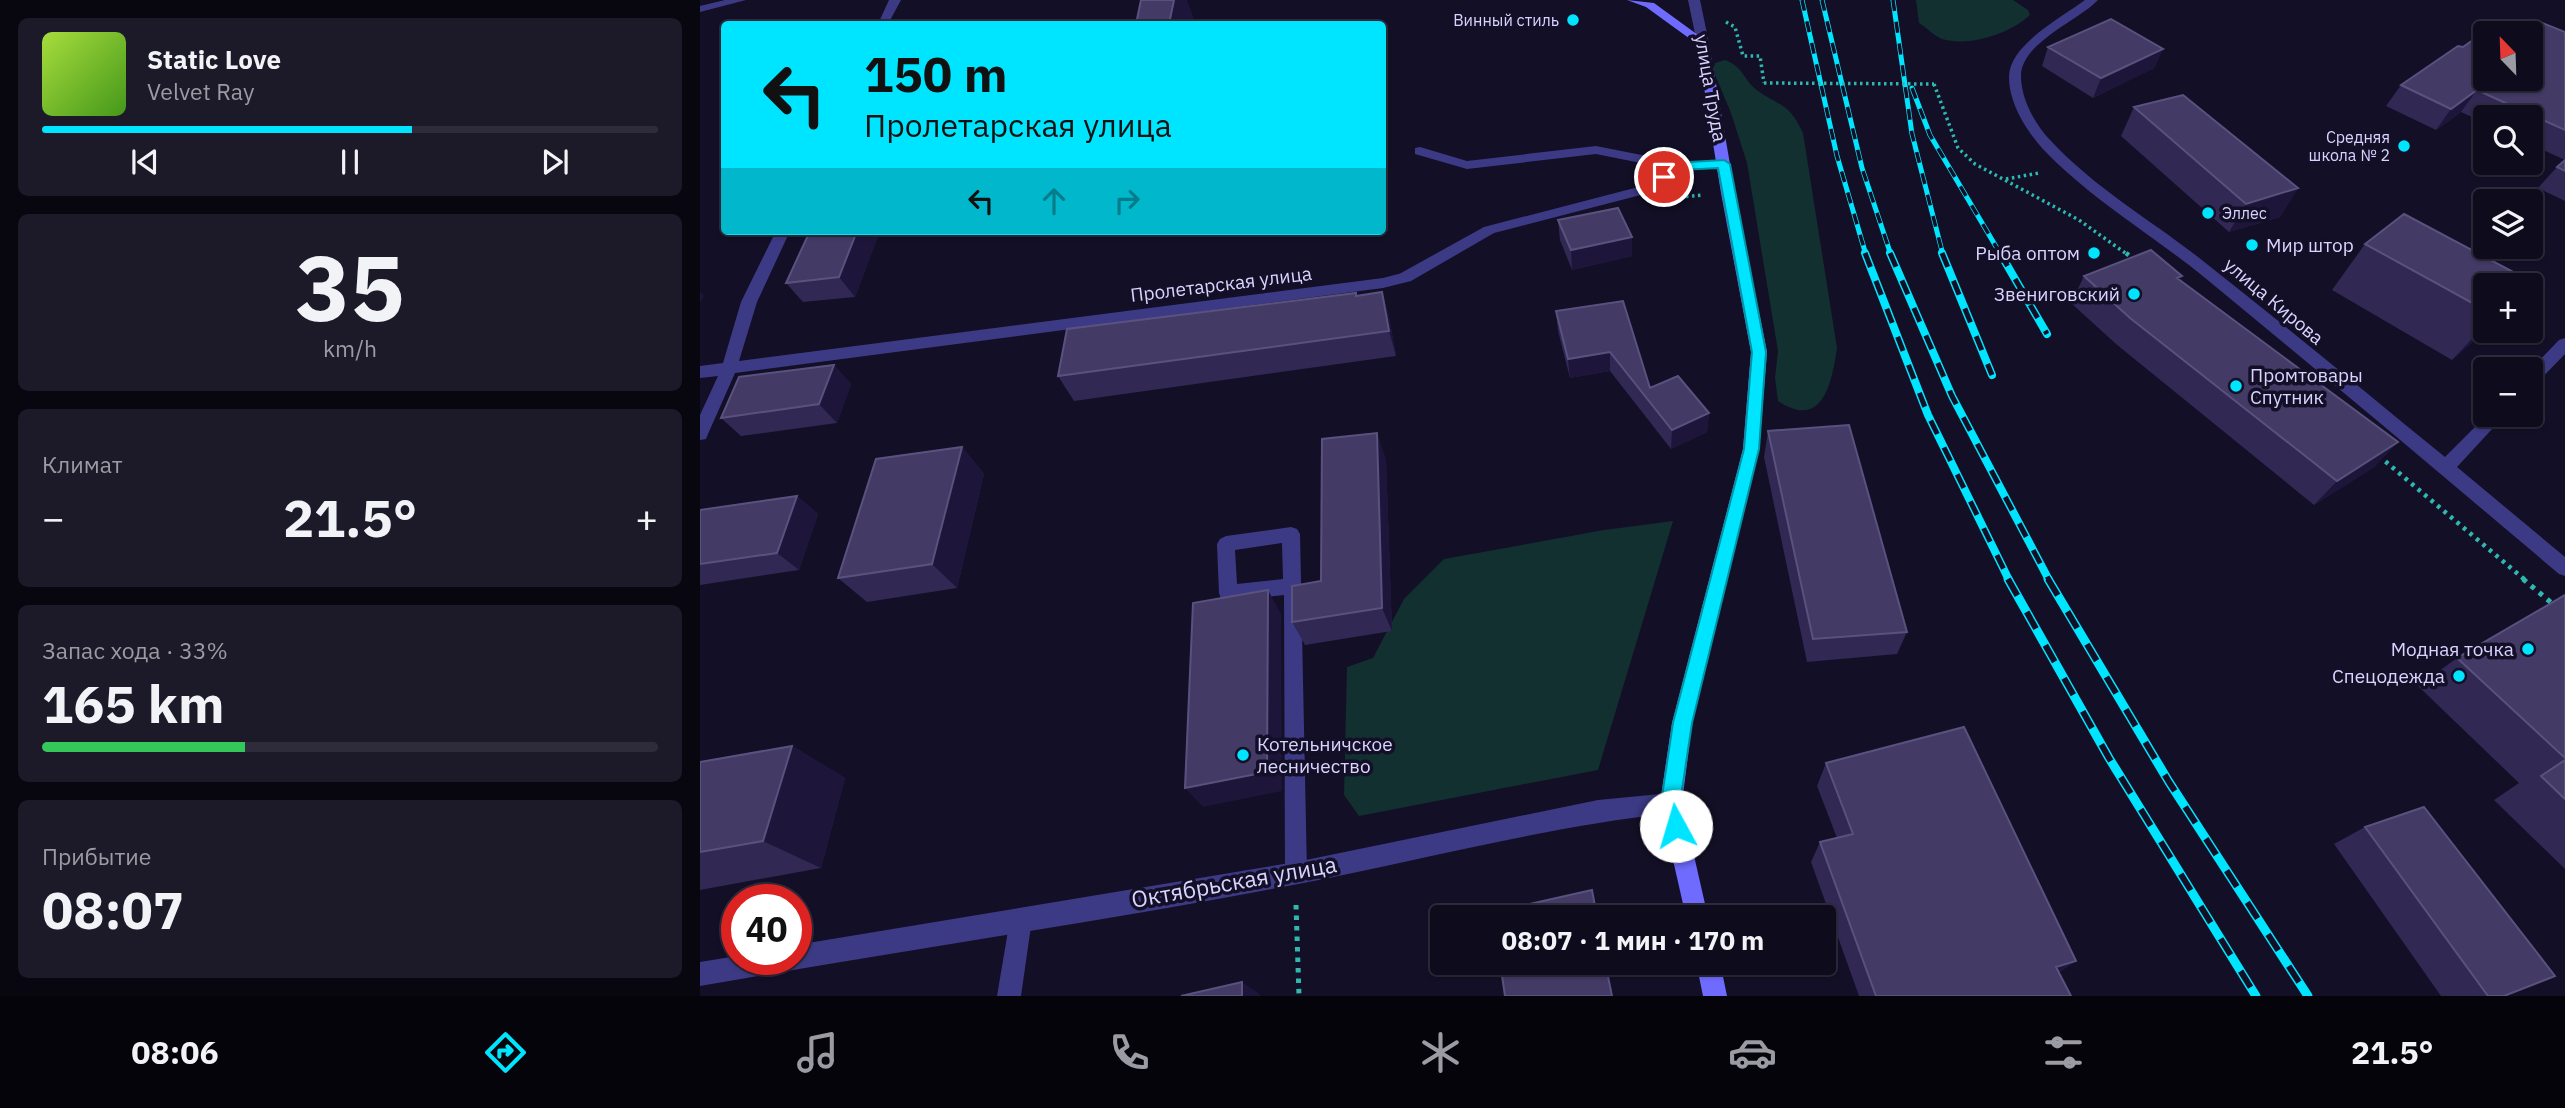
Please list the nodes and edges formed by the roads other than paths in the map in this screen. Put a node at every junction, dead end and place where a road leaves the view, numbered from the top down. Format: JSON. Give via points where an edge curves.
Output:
{"nodes":[{"id":1,"x":740,"y":0,"type":"edge"},
{"id":2,"x":895,"y":0,"type":"edge"},
{"id":3,"x":1633,"y":0,"type":"edge"},
{"id":4,"x":1694,"y":0,"type":"edge"},
{"id":5,"x":2092,"y":0,"type":"edge"},
{"id":6,"x":700,"y":9,"type":"edge"},
{"id":7,"x":884,"y":21,"type":"edge"},
{"id":8,"x":1703,"y":43,"type":"junction"},
{"id":9,"x":1420,"y":151,"type":"dead end"},
{"id":10,"x":1724,"y":164,"type":"junction"},
{"id":11,"x":1677,"y":166,"type":"junction"},
{"id":12,"x":781,"y":235,"type":"edge"},
{"id":13,"x":2565,"y":344,"type":"edge"},
{"id":14,"x":2543,"y":367,"type":"edge"},
{"id":15,"x":729,"y":368,"type":"junction"},
{"id":16,"x":700,"y":372,"type":"edge"},
{"id":17,"x":2485,"y":427,"type":"edge"},
{"id":18,"x":700,"y":434,"type":"edge"},
{"id":19,"x":2446,"y":467,"type":"junction"},
{"id":20,"x":2565,"y":568,"type":"edge"},
{"id":21,"x":1293,"y":586,"type":"edge"},
{"id":22,"x":1671,"y":803,"type":"junction"},
{"id":23,"x":1296,"y":873,"type":"junction"},
{"id":24,"x":1694,"y":905,"type":"edge"},
{"id":25,"x":1021,"y":919,"type":"junction"},
{"id":26,"x":812,"y":954,"type":"edge"},
{"id":27,"x":721,"y":970,"type":"edge"},
{"id":28,"x":700,"y":974,"type":"edge"},
{"id":29,"x":1711,"y":975,"type":"edge"},
{"id":30,"x":1009,"y":996,"type":"edge"},
{"id":31,"x":1715,"y":996,"type":"edge"}],
"edges":[{"from":1,"to":6,"type":"street"},
{"from":2,"to":7,"type":"street"},
{"from":3,"to":8,"type":"street","via":[[1650,5]]},
{"from":4,"to":8,"type":"street","name":"улица Труда"},
{"from":5,"to":19,"type":"street","name":"улица Кирова","via":[[2020,59],[2014,75],[2030,124],[2070,167]]},
{"from":8,"to":10,"type":"street","name":"улица Труда"},
{"from":9,"to":11,"type":"street","via":[[1467,165],[1596,150]]},
{"from":10,"to":11,"type":"street"},
{"from":10,"to":22,"type":"street","name":"улица Труда","via":[[1759,352],[1753,435],[1682,723]]},
{"from":11,"to":15,"type":"street","name":"Пролетарская улица","via":[[1651,188],[1489,230],[1406,276],[1383,283]]},
{"from":12,"to":15,"type":"street","via":[[749,302]]},
{"from":13,"to":14,"type":"street"},
{"from":15,"to":16,"type":"street","name":"Пролетарская улица"},
{"from":15,"to":18,"type":"street"},
{"from":17,"to":19,"type":"street"},
{"from":19,"to":20,"type":"street","name":"улица Кирова"},
{"from":21,"to":23,"type":"street"},
{"from":22,"to":23,"type":"street","name":"Октябрьская улица","via":[[1598,811]]},
{"from":22,"to":24,"type":"street","name":"улица Труда"},
{"from":23,"to":25,"type":"street","name":"Октябрьская улица"},
{"from":25,"to":26,"type":"street","name":"Октябрьская улица"},
{"from":25,"to":30,"type":"street"},
{"from":27,"to":28,"type":"street"},
{"from":29,"to":31,"type":"street"}]}
